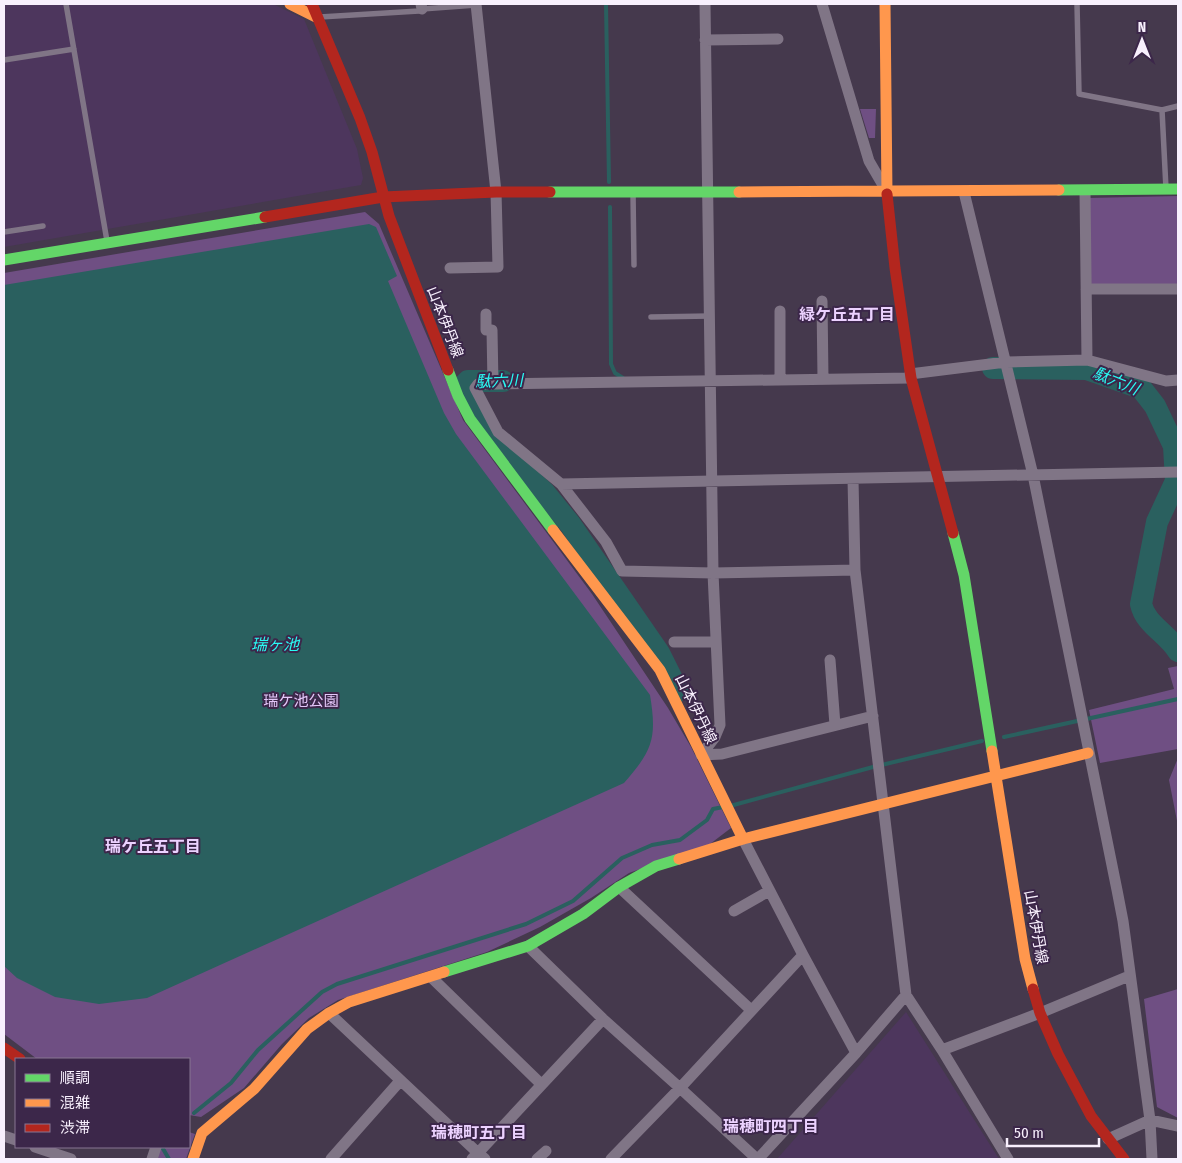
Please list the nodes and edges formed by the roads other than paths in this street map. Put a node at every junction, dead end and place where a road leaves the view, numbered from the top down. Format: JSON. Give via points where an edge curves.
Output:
{"nodes":[{"id":1,"x":66,"y":4,"type":"edge"},
{"id":2,"x":290,"y":4,"type":"edge"},
{"id":3,"x":312,"y":4,"type":"edge"},
{"id":4,"x":476,"y":4,"type":"edge"},
{"id":5,"x":705,"y":4,"type":"edge"},
{"id":6,"x":822,"y":4,"type":"edge"},
{"id":7,"x":885,"y":4,"type":"edge"},
{"id":8,"x":1078,"y":4,"type":"edge"},
{"id":9,"x":421,"y":6,"type":"edge"},
{"id":10,"x":316,"y":17,"type":"junction"},
{"id":11,"x":778,"y":39,"type":"dead end"},
{"id":12,"x":706,"y":40,"type":"junction"},
{"id":13,"x":74,"y":48,"type":"junction"},
{"id":14,"x":4,"y":60,"type":"edge"},
{"id":15,"x":1178,"y":106,"type":"edge"},
{"id":16,"x":1162,"y":110,"type":"junction"},
{"id":17,"x":1166,"y":189,"type":"junction"},
{"id":18,"x":1178,"y":189,"type":"edge"},
{"id":19,"x":633,"y":191,"type":"junction"},
{"id":20,"x":1085,"y":191,"type":"junction"},
{"id":21,"x":496,"y":192,"type":"junction"},
{"id":22,"x":708,"y":192,"type":"junction"},
{"id":23,"x":887,"y":192,"type":"junction"},
{"id":24,"x":964,"y":192,"type":"junction"},
{"id":25,"x":383,"y":197,"type":"junction"},
{"id":26,"x":42,"y":226,"type":"dead end"},
{"id":27,"x":4,"y":232,"type":"edge"},
{"id":28,"x":108,"y":243,"type":"junction"},
{"id":29,"x":4,"y":260,"type":"edge"},
{"id":30,"x":634,"y":265,"type":"dead end"},
{"id":31,"x":450,"y":268,"type":"dead end"},
{"id":32,"x":1086,"y":289,"type":"junction"},
{"id":33,"x":1178,"y":289,"type":"edge"},
{"id":34,"x":822,"y":300,"type":"dead end"},
{"id":35,"x":780,"y":311,"type":"dead end"},
{"id":36,"x":486,"y":314,"type":"dead end"},
{"id":37,"x":710,"y":316,"type":"junction"},
{"id":38,"x":651,"y":317,"type":"dead end"},
{"id":39,"x":1087,"y":360,"type":"junction"},
{"id":40,"x":1006,"y":362,"type":"junction"},
{"id":41,"x":823,"y":375,"type":"junction"},
{"id":42,"x":910,"y":376,"type":"junction"},
{"id":43,"x":711,"y":378,"type":"junction"},
{"id":44,"x":780,"y":379,"type":"junction"},
{"id":45,"x":1178,"y":380,"type":"edge"},
{"id":46,"x":493,"y":382,"type":"junction"},
{"id":47,"x":1178,"y":472,"type":"edge"},
{"id":48,"x":1033,"y":475,"type":"junction"},
{"id":49,"x":939,"y":477,"type":"junction"},
{"id":50,"x":853,"y":479,"type":"junction"},
{"id":51,"x":713,"y":481,"type":"junction"},
{"id":52,"x":562,"y":484,"type":"junction"},
{"id":53,"x":855,"y":570,"type":"junction"},
{"id":54,"x":713,"y":573,"type":"junction"},
{"id":55,"x":674,"y":642,"type":"dead end"},
{"id":56,"x":716,"y":642,"type":"junction"},
{"id":57,"x":830,"y":660,"type":"dead end"},
{"id":58,"x":873,"y":716,"type":"junction"},
{"id":59,"x":835,"y":725,"type":"junction"},
{"id":60,"x":1088,"y":753,"type":"junction"},
{"id":61,"x":701,"y":755,"type":"junction"},
{"id":62,"x":997,"y":777,"type":"junction"},
{"id":63,"x":883,"y":804,"type":"junction"},
{"id":64,"x":743,"y":839,"type":"junction"},
{"id":65,"x":618,"y":887,"type":"junction"},
{"id":66,"x":769,"y":891,"type":"junction"},
{"id":67,"x":734,"y":911,"type":"dead end"},
{"id":68,"x":528,"y":946,"type":"junction"},
{"id":69,"x":802,"y":955,"type":"junction"},
{"id":70,"x":1129,"y":976,"type":"junction"},
{"id":71,"x":432,"y":977,"type":"junction"},
{"id":72,"x":906,"y":995,"type":"junction"},
{"id":73,"x":751,"y":1010,"type":"junction"},
{"id":74,"x":329,"y":1013,"type":"junction"},
{"id":75,"x":1040,"y":1014,"type":"junction"},
{"id":76,"x":603,"y":1020,"type":"junction"},
{"id":77,"x":4,"y":1048,"type":"edge"},
{"id":78,"x":942,"y":1050,"type":"junction"},
{"id":79,"x":856,"y":1052,"type":"junction"},
{"id":80,"x":19,"y":1058,"type":"edge"},
{"id":81,"x":400,"y":1081,"type":"junction"},
{"id":82,"x":541,"y":1084,"type":"junction"},
{"id":83,"x":680,"y":1088,"type":"junction"},
{"id":84,"x":1150,"y":1120,"type":"junction"},
{"id":85,"x":1178,"y":1126,"type":"edge"},
{"id":86,"x":190,"y":1128,"type":"edge"},
{"id":87,"x":202,"y":1133,"type":"junction"},
{"id":88,"x":1108,"y":1140,"type":"junction"},
{"id":89,"x":38,"y":1148,"type":"edge"},
{"id":90,"x":546,"y":1151,"type":"dead end"},
{"id":91,"x":478,"y":1157,"type":"edge"},
{"id":92,"x":72,"y":1159,"type":"edge"},
{"id":93,"x":193,"y":1159,"type":"edge"},
{"id":94,"x":331,"y":1159,"type":"edge"},
{"id":95,"x":537,"y":1159,"type":"edge"},
{"id":96,"x":612,"y":1159,"type":"edge"},
{"id":97,"x":758,"y":1159,"type":"edge"},
{"id":98,"x":1008,"y":1159,"type":"edge"},
{"id":99,"x":1124,"y":1159,"type":"edge"},
{"id":100,"x":1152,"y":1159,"type":"edge"}],
"edges":[{"from":1,"to":13,"type":"lane"},
{"from":2,"to":10,"type":"street"},
{"from":3,"to":10,"type":"street","name":"山本伊丹線"},
{"from":4,"to":9,"type":"lane"},
{"from":4,"to":21,"type":"street"},
{"from":5,"to":12,"type":"street"},
{"from":6,"to":23,"type":"street","via":[[869,161]]},
{"from":7,"to":23,"type":"street","name":"山本伊丹線"},
{"from":8,"to":16,"type":"lane","via":[[1079,94]]},
{"from":9,"to":10,"type":"lane","via":[[419,11]]},
{"from":10,"to":25,"type":"street","name":"山本伊丹線","via":[[360,118]]},
{"from":11,"to":12,"type":"street","via":[[762,34]]},
{"from":12,"to":22,"type":"street"},
{"from":13,"to":14,"type":"lane"},
{"from":13,"to":28,"type":"lane"},
{"from":15,"to":16,"type":"lane"},
{"from":16,"to":17,"type":"lane"},
{"from":17,"to":18,"type":"street"},
{"from":17,"to":20,"type":"street"},
{"from":19,"to":21,"type":"street"},
{"from":19,"to":22,"type":"street"},
{"from":19,"to":30,"type":"lane"},
{"from":20,"to":24,"type":"street"},
{"from":20,"to":32,"type":"street"},
{"from":21,"to":25,"type":"street"},
{"from":21,"to":31,"type":"street","via":[[498,267]]},
{"from":22,"to":23,"type":"street"},
{"from":22,"to":37,"type":"street"},
{"from":23,"to":24,"type":"street"},
{"from":23,"to":42,"type":"street","name":"山本伊丹線"},
{"from":24,"to":40,"type":"street"},
{"from":25,"to":28,"type":"street"},
{"from":25,"to":61,"type":"street","name":"山本伊丹線","via":[[458,396],[470,419],[660,670]]},
{"from":26,"to":27,"type":"lane"},
{"from":28,"to":29,"type":"street"},
{"from":32,"to":33,"type":"street"},
{"from":32,"to":39,"type":"street"},
{"from":34,"to":41,"type":"street"},
{"from":35,"to":44,"type":"street"},
{"from":36,"to":46,"type":"street","via":[[486,330],[492,330]]},
{"from":37,"to":38,"type":"lane"},
{"from":37,"to":43,"type":"street"},
{"from":39,"to":40,"type":"street"},
{"from":39,"to":45,"type":"street","via":[[1166,381]]},
{"from":40,"to":42,"type":"street"},
{"from":40,"to":48,"type":"street"},
{"from":41,"to":42,"type":"street"},
{"from":41,"to":44,"type":"street"},
{"from":42,"to":49,"type":"street","name":"山本伊丹線"},
{"from":43,"to":44,"type":"street"},
{"from":43,"to":46,"type":"street"},
{"from":43,"to":51,"type":"street"},
{"from":46,"to":52,"type":"street","via":[[478,384],[475,388],[498,432]]},
{"from":47,"to":48,"type":"street"},
{"from":48,"to":49,"type":"street"},
{"from":48,"to":60,"type":"street"},
{"from":49,"to":50,"type":"street"},
{"from":49,"to":62,"type":"street","name":"山本伊丹線","via":[[964,575]]},
{"from":50,"to":51,"type":"street"},
{"from":50,"to":53,"type":"street"},
{"from":51,"to":52,"type":"street"},
{"from":51,"to":54,"type":"street"},
{"from":52,"to":54,"type":"street","via":[[606,542],[622,571]]},
{"from":53,"to":54,"type":"street"},
{"from":53,"to":58,"type":"street"},
{"from":54,"to":56,"type":"street"},
{"from":55,"to":56,"type":"street"},
{"from":56,"to":61,"type":"street","via":[[720,725]]},
{"from":57,"to":59,"type":"street"},
{"from":58,"to":59,"type":"street"},
{"from":58,"to":63,"type":"street"},
{"from":59,"to":61,"type":"street","via":[[722,754]]},
{"from":60,"to":62,"type":"street"},
{"from":60,"to":70,"type":"street","via":[[1123,921]]},
{"from":61,"to":64,"type":"street","name":"山本伊丹線"},
{"from":62,"to":63,"type":"street"},
{"from":62,"to":75,"type":"street","name":"山本伊丹線","via":[[1025,958]]},
{"from":63,"to":64,"type":"street"},
{"from":63,"to":72,"type":"street"},
{"from":64,"to":65,"type":"street","via":[[656,866]]},
{"from":64,"to":66,"type":"street"},
{"from":65,"to":68,"type":"street","via":[[583,914]]},
{"from":65,"to":73,"type":"street"},
{"from":66,"to":67,"type":"street"},
{"from":66,"to":69,"type":"street"},
{"from":68,"to":71,"type":"street"},
{"from":68,"to":76,"type":"street"},
{"from":69,"to":73,"type":"street"},
{"from":69,"to":79,"type":"street"},
{"from":70,"to":75,"type":"street"},
{"from":70,"to":84,"type":"street"},
{"from":71,"to":74,"type":"street","via":[[349,1002]]},
{"from":71,"to":82,"type":"street"},
{"from":72,"to":78,"type":"street"},
{"from":72,"to":79,"type":"street"},
{"from":73,"to":83,"type":"street"},
{"from":74,"to":81,"type":"street"},
{"from":74,"to":87,"type":"street","via":[[307,1028],[254,1089]]},
{"from":75,"to":78,"type":"street"},
{"from":75,"to":88,"type":"street","name":"山本伊丹線","via":[[1091,1116]]},
{"from":76,"to":82,"type":"street"},
{"from":76,"to":83,"type":"street"},
{"from":77,"to":80,"type":"street"},
{"from":78,"to":98,"type":"street"},
{"from":79,"to":97,"type":"street"},
{"from":81,"to":91,"type":"street"},
{"from":81,"to":94,"type":"street"},
{"from":82,"to":91,"type":"street"},
{"from":83,"to":96,"type":"street"},
{"from":83,"to":97,"type":"street"},
{"from":84,"to":85,"type":"street"},
{"from":84,"to":88,"type":"street"},
{"from":84,"to":100,"type":"street"},
{"from":86,"to":87,"type":"street"},
{"from":87,"to":93,"type":"street"},
{"from":88,"to":99,"type":"street","name":"山本伊丹線"},
{"from":89,"to":92,"type":"street"},
{"from":90,"to":95,"type":"street"}]}
